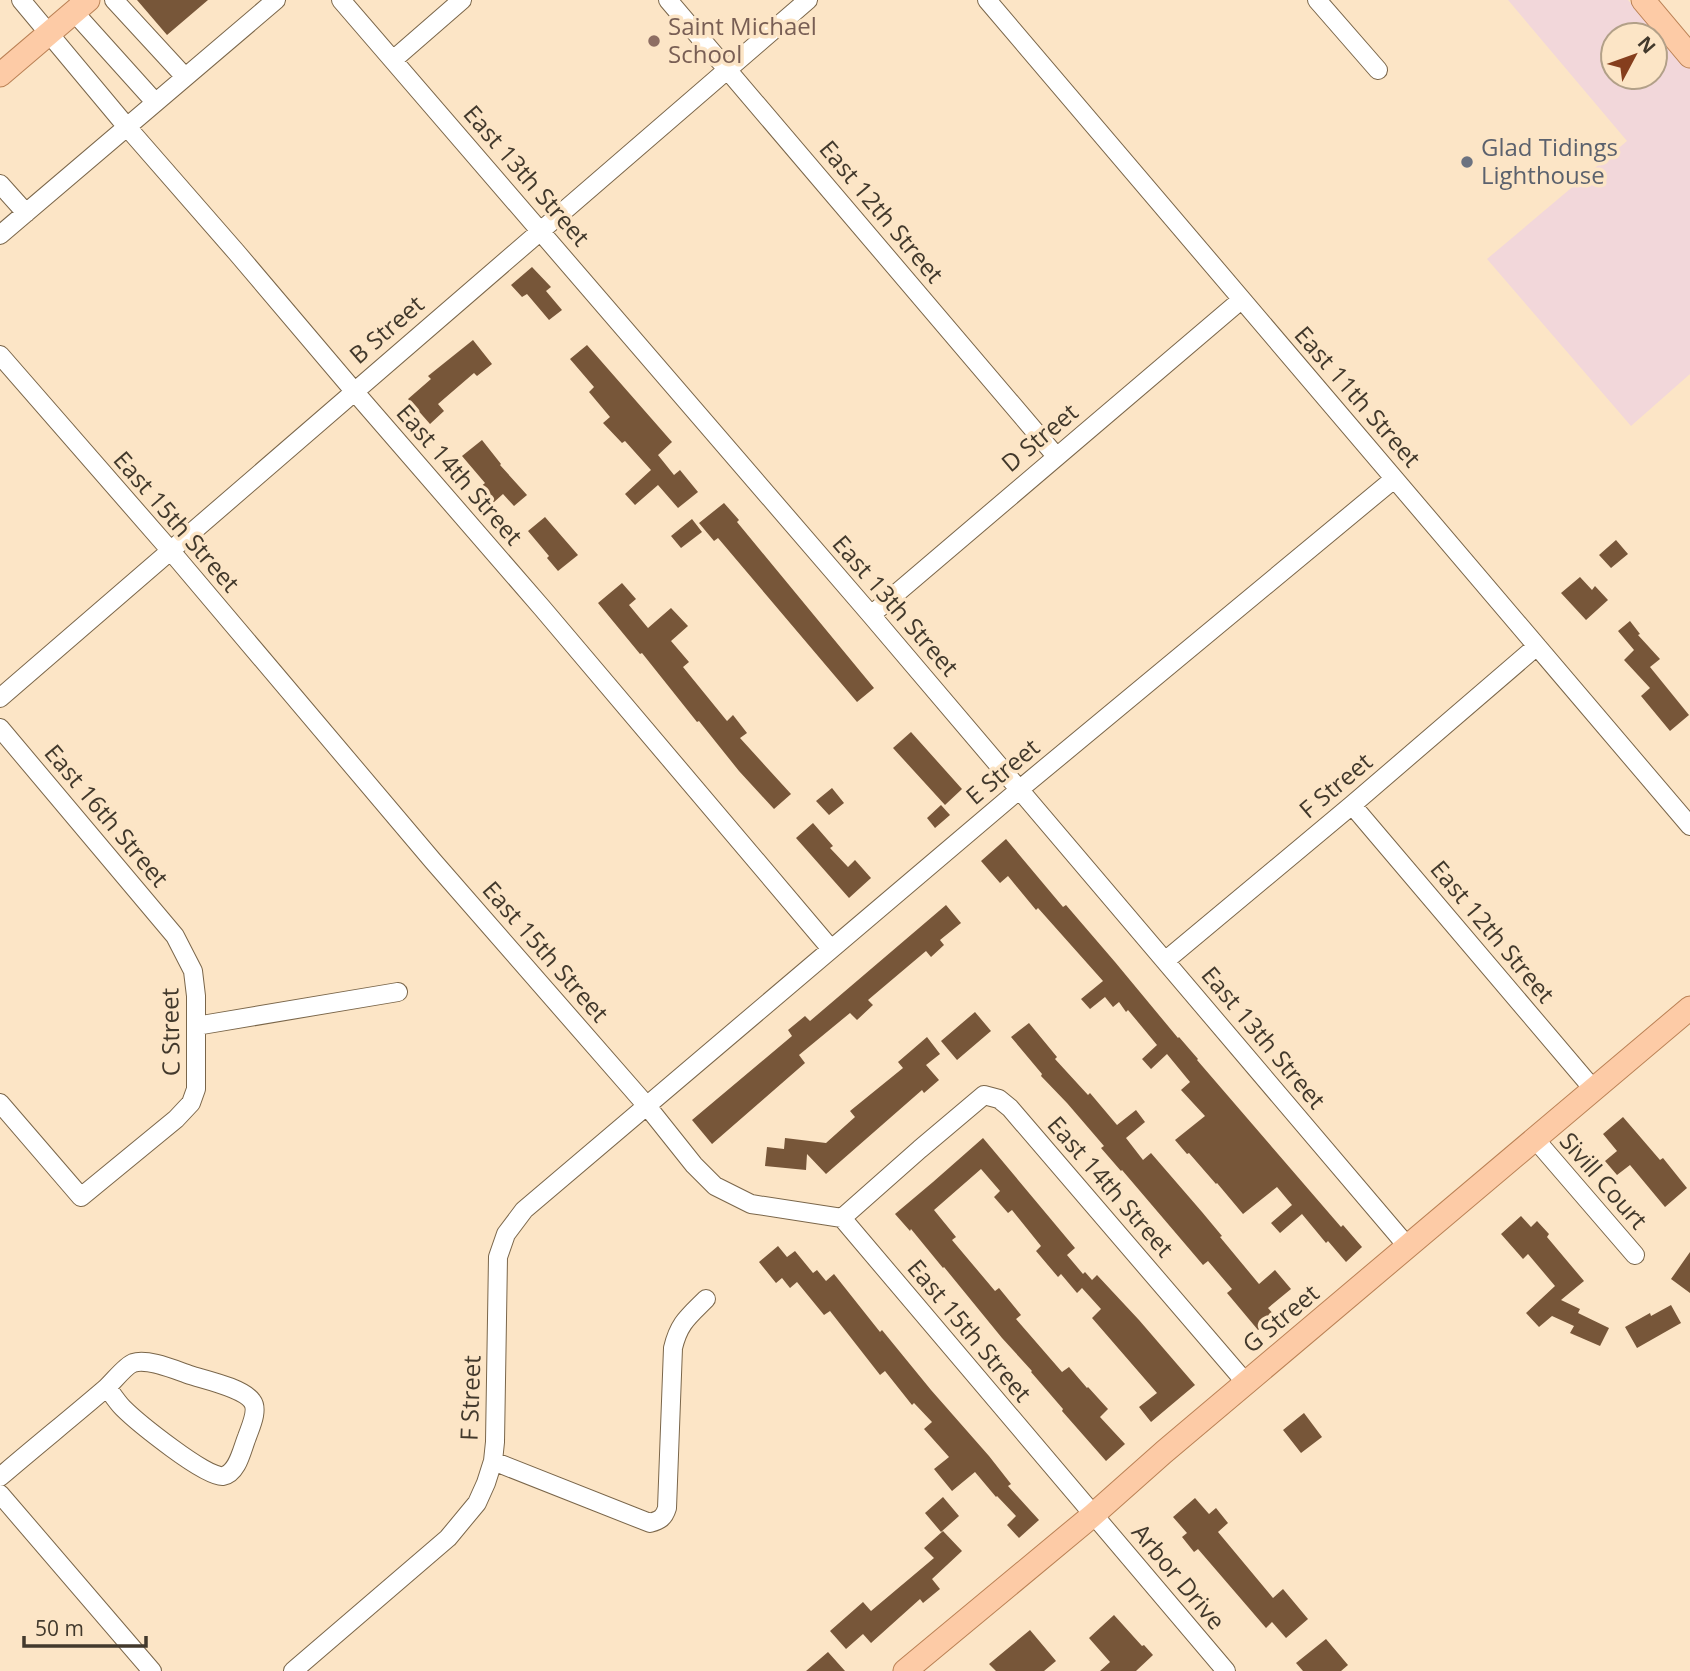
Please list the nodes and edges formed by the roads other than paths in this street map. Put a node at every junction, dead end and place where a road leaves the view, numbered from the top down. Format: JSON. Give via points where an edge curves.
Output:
{"nodes":[{"id":1,"x":21,"y":0,"type":"edge"},
{"id":2,"x":114,"y":0,"type":"edge"},
{"id":3,"x":276,"y":0,"type":"edge"},
{"id":4,"x":341,"y":0,"type":"edge"},
{"id":5,"x":462,"y":0,"type":"edge"},
{"id":6,"x":668,"y":0,"type":"edge"},
{"id":7,"x":808,"y":0,"type":"edge"},
{"id":8,"x":987,"y":0,"type":"edge"},
{"id":9,"x":1317,"y":0,"type":"edge"},
{"id":10,"x":1643,"y":0,"type":"edge"},
{"id":11,"x":81,"y":6,"type":"edge"},
{"id":12,"x":48,"y":34,"type":"junction"},
{"id":13,"x":1688,"y":50,"type":"edge"},
{"id":14,"x":393,"y":60,"type":"junction"},
{"id":15,"x":727,"y":68,"type":"junction"},
{"id":16,"x":1378,"y":70,"type":"dead end"},
{"id":17,"x":0,"y":75,"type":"edge"},
{"id":18,"x":185,"y":77,"type":"junction"},
{"id":19,"x":155,"y":102,"type":"junction"},
{"id":20,"x":127,"y":127,"type":"junction"},
{"id":21,"x":0,"y":184,"type":"edge"},
{"id":22,"x":26,"y":214,"type":"junction"},
{"id":23,"x":540,"y":230,"type":"junction"},
{"id":24,"x":0,"y":236,"type":"edge"},
{"id":25,"x":1241,"y":300,"type":"junction"},
{"id":26,"x":0,"y":355,"type":"edge"},
{"id":27,"x":354,"y":391,"type":"junction"},
{"id":28,"x":1056,"y":456,"type":"junction"},
{"id":29,"x":1394,"y":479,"type":"junction"},
{"id":30,"x":170,"y":550,"type":"junction"},
{"id":31,"x":871,"y":615,"type":"junction"},
{"id":32,"x":1537,"y":646,"type":"junction"},
{"id":33,"x":0,"y":698,"type":"edge"},
{"id":34,"x":0,"y":728,"type":"edge"},
{"id":35,"x":1020,"y":789,"type":"junction"},
{"id":36,"x":1352,"y":805,"type":"junction"},
{"id":37,"x":1690,"y":826,"type":"edge"},
{"id":38,"x":176,"y":936,"type":"joint"},
{"id":39,"x":831,"y":949,"type":"junction"},
{"id":40,"x":1165,"y":961,"type":"junction"},
{"id":41,"x":398,"y":992,"type":"dead end"},
{"id":42,"x":1690,"y":1008,"type":"edge"},
{"id":43,"x":196,"y":1026,"type":"junction"},
{"id":44,"x":1594,"y":1090,"type":"junction"},
{"id":45,"x":0,"y":1103,"type":"edge"},
{"id":46,"x":647,"y":1106,"type":"junction"},
{"id":47,"x":1535,"y":1139,"type":"junction"},
{"id":48,"x":842,"y":1219,"type":"junction"},
{"id":49,"x":1408,"y":1247,"type":"junction"},
{"id":50,"x":1635,"y":1255,"type":"dead end"},
{"id":51,"x":706,"y":1299,"type":"dead end"},
{"id":52,"x":1246,"y":1383,"type":"junction"},
{"id":53,"x":107,"y":1387,"type":"junction"},
{"id":54,"x":493,"y":1461,"type":"junction"},
{"id":55,"x":0,"y":1477,"type":"edge"},
{"id":56,"x":0,"y":1494,"type":"edge"},
{"id":57,"x":1093,"y":1515,"type":"junction"},
{"id":58,"x":152,"y":1671,"type":"edge"},
{"id":59,"x":293,"y":1671,"type":"edge"},
{"id":60,"x":905,"y":1671,"type":"edge"},
{"id":61,"x":1226,"y":1671,"type":"edge"}],
"edges":[{"from":1,"to":12,"type":"street","name":"East 14th Street"},
{"from":2,"to":18,"type":"street"},
{"from":3,"to":18,"type":"street"},
{"from":4,"to":14,"type":"street","name":"East 13th Street"},
{"from":5,"to":14,"type":"street"},
{"from":6,"to":15,"type":"street","name":"East 12th Street"},
{"from":7,"to":15,"type":"street","name":"B Street"},
{"from":8,"to":25,"type":"street","name":"East 11th Street"},
{"from":9,"to":16,"type":"street"},
{"from":10,"to":13,"type":"main road"},
{"from":11,"to":12,"type":"main road"},
{"from":11,"to":19,"type":"street"},
{"from":12,"to":17,"type":"main road"},
{"from":12,"to":20,"type":"street","name":"East 14th Street"},
{"from":14,"to":23,"type":"street","name":"East 13th Street"},
{"from":15,"to":23,"type":"street","name":"B Street"},
{"from":15,"to":28,"type":"street","name":"East 12th Street"},
{"from":18,"to":19,"type":"street"},
{"from":19,"to":20,"type":"street"},
{"from":20,"to":22,"type":"street"},
{"from":20,"to":27,"type":"street","name":"East 14th Street"},
{"from":21,"to":22,"type":"street"},
{"from":22,"to":24,"type":"street"},
{"from":23,"to":27,"type":"street","name":"B Street"},
{"from":23,"to":31,"type":"street","name":"East 13th Street"},
{"from":25,"to":28,"type":"street","name":"D Street"},
{"from":25,"to":29,"type":"street","name":"East 11th Street"},
{"from":26,"to":30,"type":"street","name":"East 15th Street"},
{"from":27,"to":30,"type":"street","name":"B Street"},
{"from":27,"to":39,"type":"street","name":"East 14th Street"},
{"from":28,"to":31,"type":"street","name":"D Street"},
{"from":29,"to":32,"type":"street","name":"East 11th Street"},
{"from":29,"to":35,"type":"street","name":"E Street"},
{"from":30,"to":33,"type":"street","name":"B Street"},
{"from":30,"to":46,"type":"street","name":"East 15th Street"},
{"from":31,"to":35,"type":"street","name":"East 13th Street"},
{"from":32,"to":36,"type":"street","name":"F Street"},
{"from":32,"to":37,"type":"street","name":"East 11th Street"},
{"from":34,"to":38,"type":"street","name":"East 16th Street"},
{"from":35,"to":39,"type":"street","name":"E Street"},
{"from":35,"to":40,"type":"street","name":"East 13th Street"},
{"from":36,"to":40,"type":"street","name":"F Street"},
{"from":36,"to":44,"type":"street","name":"East 12th Street"},
{"from":38,"to":43,"type":"street","name":"C Street","via":[[193,971]]},
{"from":39,"to":46,"type":"street","name":"E Street"},
{"from":40,"to":49,"type":"street","name":"East 13th Street"},
{"from":41,"to":43,"type":"street"},
{"from":42,"to":44,"type":"main road","name":"G Street"},
{"from":43,"to":45,"type":"street","name":"C Street","via":[[197,1089],[191,1103],[80,1197]]},
{"from":44,"to":47,"type":"main road","name":"G Street"},
{"from":46,"to":48,"type":"street","name":"East 15th Street","via":[[715,1185],[751,1204]]},
{"from":46,"to":54,"type":"street","name":"F Street","via":[[524,1210],[506,1234],[498,1257]]},
{"from":47,"to":49,"type":"main road","name":"G Street"},
{"from":47,"to":50,"type":"street","name":"Sivill Court"},
{"from":48,"to":52,"type":"street","name":"East 14th Street","via":[[984,1095],[999,1099]]},
{"from":48,"to":57,"type":"street","name":"East 15th Street"},
{"from":49,"to":52,"type":"main road","name":"G Street"},
{"from":51,"to":54,"type":"street","via":[[676,1333],[667,1508],[661,1519],[650,1523]]},
{"from":52,"to":57,"type":"main road","name":"G Street"},
{"from":53,"to":53,"type":"street","via":[[132,1363],[139,1363],[156,1364],[246,1395],[255,1407],[236,1465],[223,1476],[209,1473],[123,1408]]},
{"from":53,"to":55,"type":"street"},
{"from":54,"to":59,"type":"street","name":"F Street","via":[[477,1503],[448,1538]]},
{"from":56,"to":58,"type":"street"},
{"from":57,"to":60,"type":"main road","name":"G Street"},
{"from":57,"to":61,"type":"street","name":"Arbor Drive"}]}
